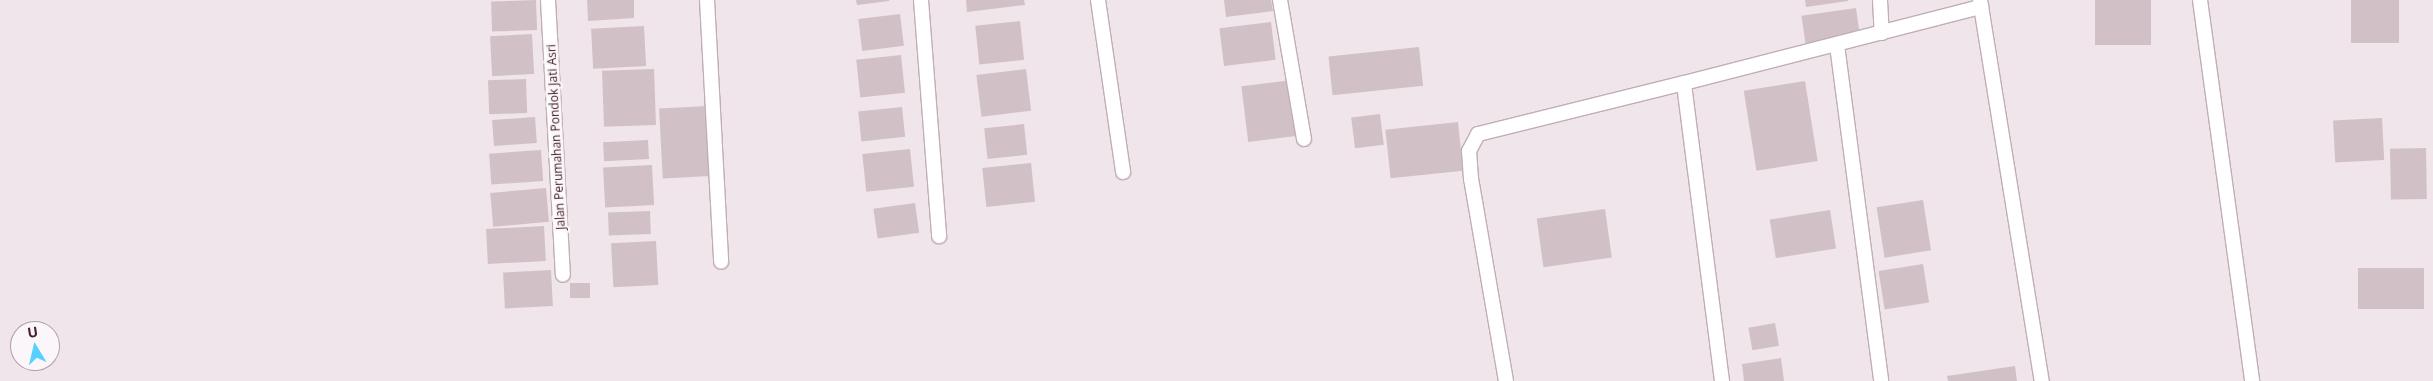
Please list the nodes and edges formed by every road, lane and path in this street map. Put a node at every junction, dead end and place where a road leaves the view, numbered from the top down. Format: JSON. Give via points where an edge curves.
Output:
{"nodes":[{"id":1,"x":548,"y":0,"type":"edge"},
{"id":2,"x":707,"y":0,"type":"edge"},
{"id":3,"x":922,"y":0,"type":"edge"},
{"id":4,"x":1098,"y":0,"type":"edge"},
{"id":5,"x":1280,"y":0,"type":"edge"},
{"id":6,"x":1880,"y":0,"type":"edge"},
{"id":7,"x":2200,"y":0,"type":"edge"},
{"id":8,"x":1981,"y":3,"type":"edge"},
{"id":9,"x":1882,"y":33,"type":"junction"},
{"id":10,"x":1837,"y":45,"type":"junction"},
{"id":11,"x":1684,"y":83,"type":"junction"},
{"id":12,"x":1304,"y":139,"type":"dead end"},
{"id":13,"x":1123,"y":172,"type":"dead end"},
{"id":14,"x":940,"y":236,"type":"dead end"},
{"id":15,"x":721,"y":262,"type":"dead end"},
{"id":16,"x":563,"y":275,"type":"dead end"},
{"id":17,"x":1506,"y":381,"type":"edge"},
{"id":18,"x":1722,"y":381,"type":"edge"},
{"id":19,"x":1881,"y":381,"type":"edge"},
{"id":20,"x":2042,"y":381,"type":"edge"},
{"id":21,"x":2252,"y":381,"type":"edge"}],
"edges":[{"from":1,"to":16,"type":"street","name":"Jalan Perumahan Pondok Jati Asri"},
{"from":2,"to":15,"type":"street"},
{"from":3,"to":14,"type":"street"},
{"from":4,"to":13,"type":"street"},
{"from":5,"to":12,"type":"street"},
{"from":6,"to":9,"type":"street"},
{"from":7,"to":21,"type":"street"},
{"from":8,"to":9,"type":"street"},
{"from":8,"to":20,"type":"street"},
{"from":9,"to":10,"type":"street"},
{"from":10,"to":11,"type":"street"},
{"from":10,"to":19,"type":"street"},
{"from":11,"to":17,"type":"street","via":[[1494,126],[1478,134],[1473,142],[1469,151],[1471,179]]},
{"from":11,"to":18,"type":"street"}]}
